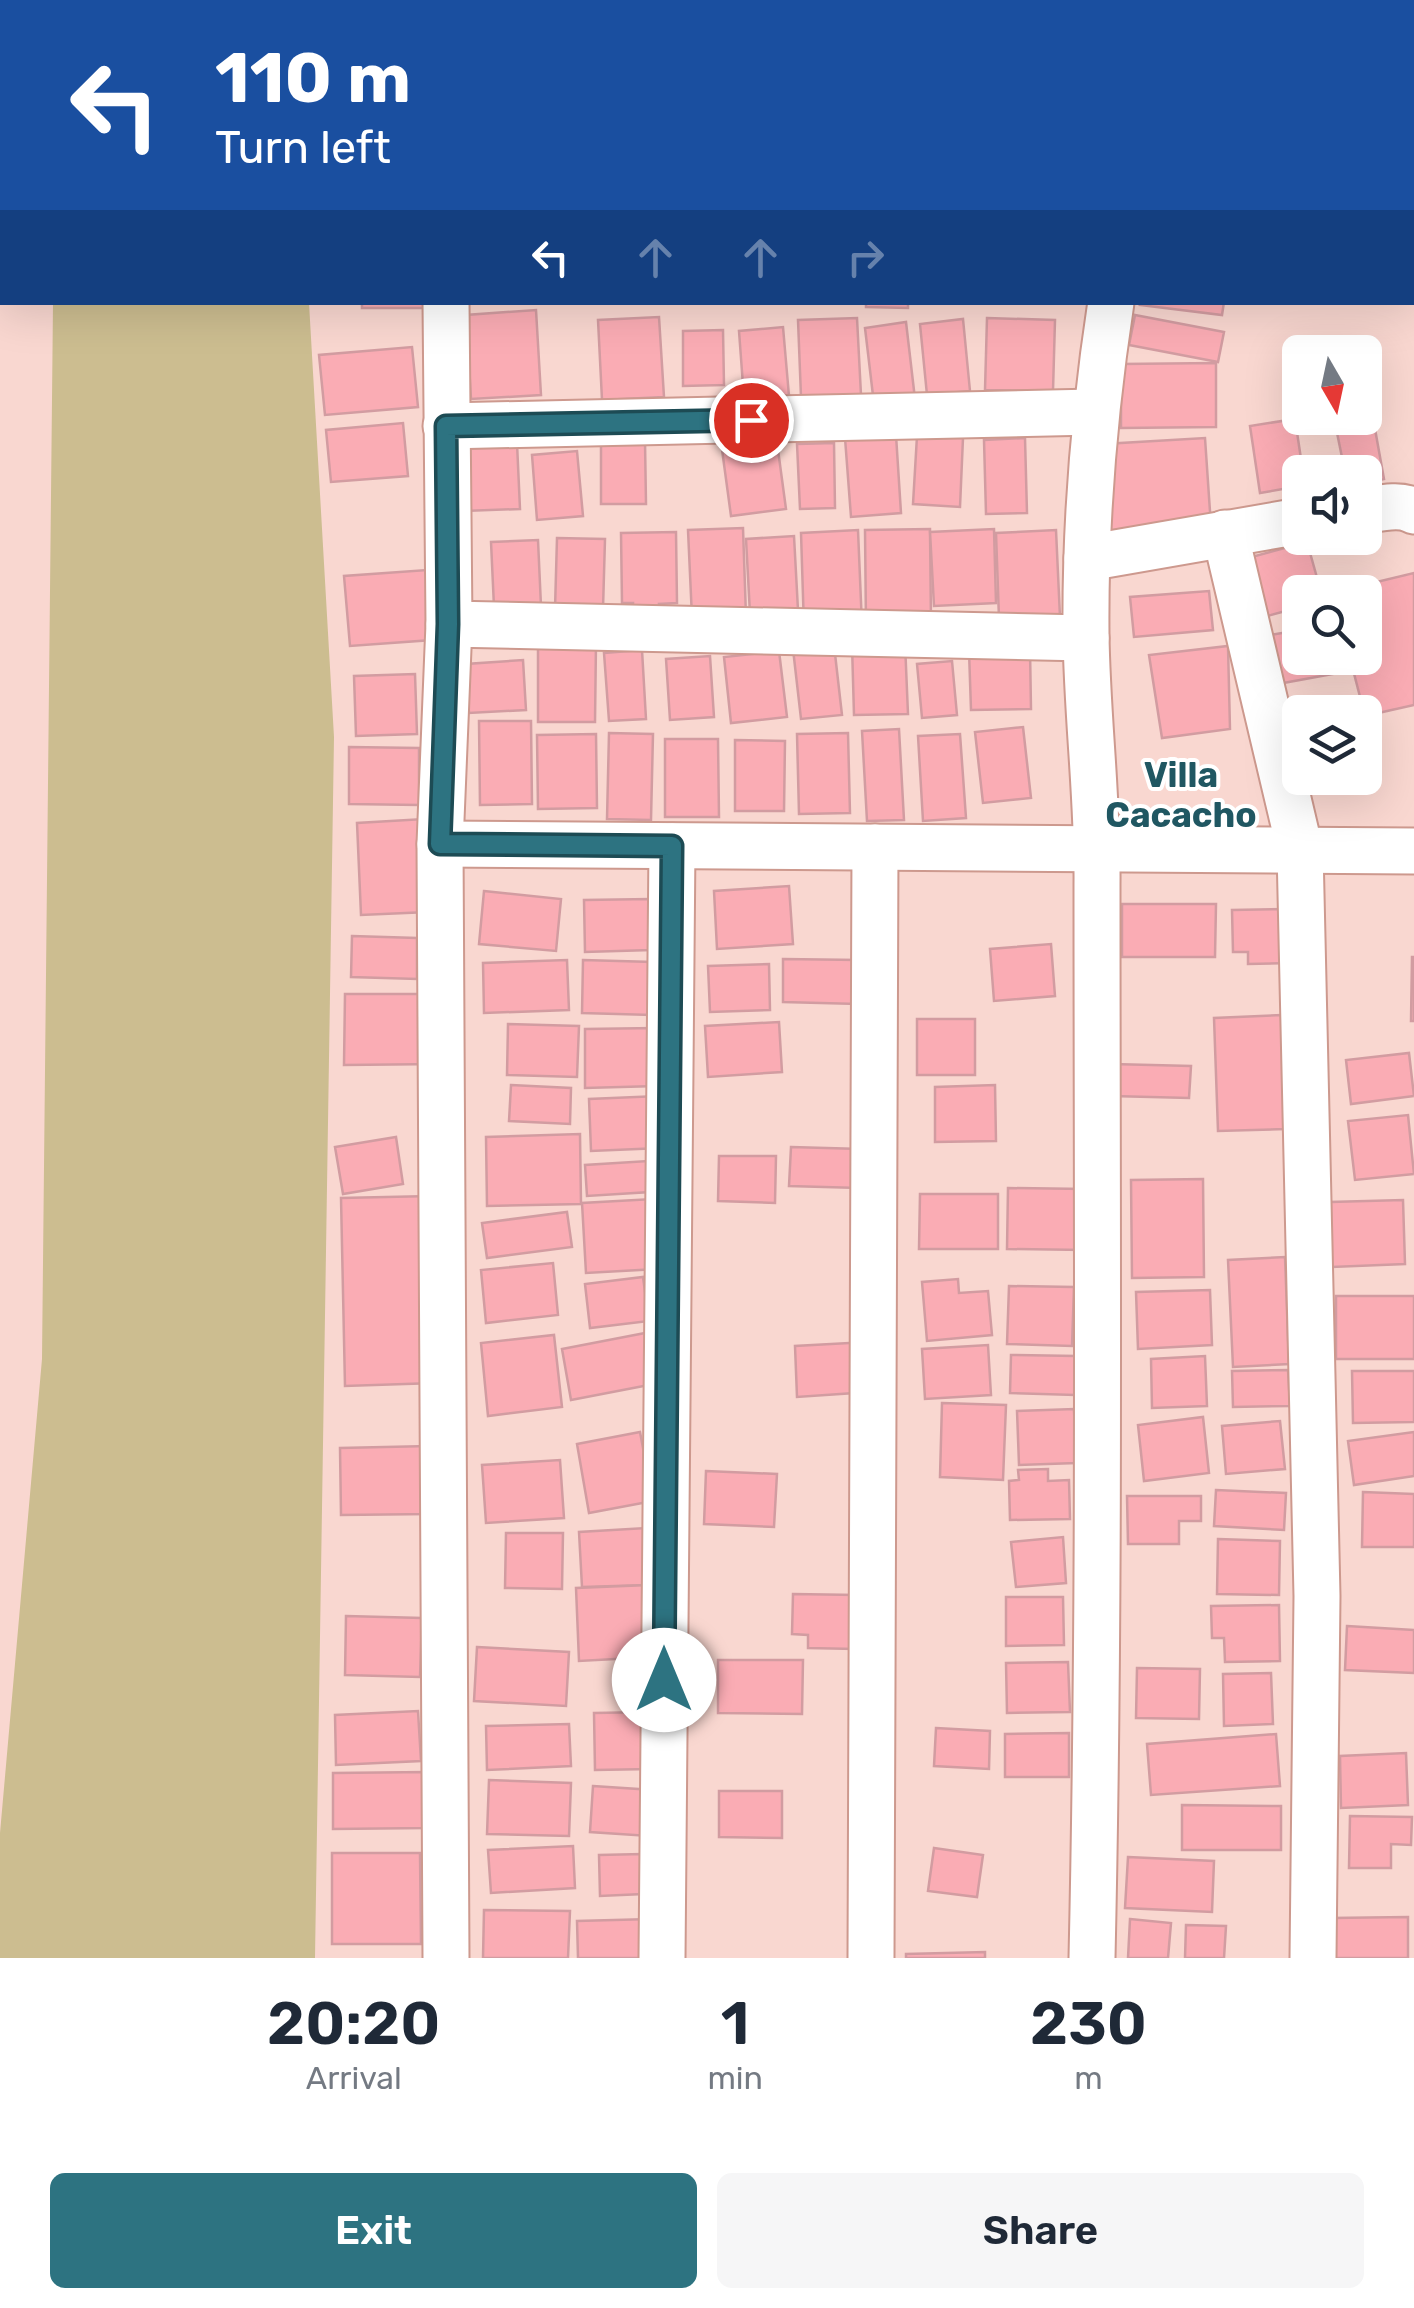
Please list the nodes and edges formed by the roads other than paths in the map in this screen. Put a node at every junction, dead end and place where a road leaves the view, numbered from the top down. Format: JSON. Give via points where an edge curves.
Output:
{"nodes":[{"id":1,"x":446,"y":305,"type":"edge"},
{"id":2,"x":1110,"y":305,"type":"edge"},
{"id":3,"x":1094,"y":412,"type":"junction"},
{"id":4,"x":446,"y":426,"type":"junction"},
{"id":5,"x":1382,"y":509,"type":"edge"},
{"id":6,"x":1414,"y":511,"type":"edge"},
{"id":7,"x":1282,"y":524,"type":"edge"},
{"id":8,"x":1225,"y":533,"type":"junction"},
{"id":9,"x":1087,"y":558,"type":"junction"},
{"id":10,"x":448,"y":624,"type":"junction"},
{"id":11,"x":1086,"y":638,"type":"junction"},
{"id":12,"x":440,"y":844,"type":"junction"},
{"id":13,"x":672,"y":846,"type":"junction"},
{"id":14,"x":876,"y":847,"type":"junction"},
{"id":15,"x":1098,"y":848,"type":"junction"},
{"id":16,"x":1300,"y":850,"type":"junction"},
{"id":17,"x":1414,"y":851,"type":"edge"},
{"id":18,"x":446,"y":1958,"type":"edge"},
{"id":19,"x":662,"y":1958,"type":"edge"},
{"id":20,"x":871,"y":1958,"type":"edge"},
{"id":21,"x":1092,"y":1958,"type":"edge"},
{"id":22,"x":1312,"y":1958,"type":"edge"}],
"edges":[{"from":1,"to":4,"type":"street"},
{"from":2,"to":3,"type":"street"},
{"from":3,"to":4,"type":"street"},
{"from":3,"to":9,"type":"street"},
{"from":4,"to":10,"type":"street"},
{"from":5,"to":6,"type":"street"},
{"from":7,"to":8,"type":"street"},
{"from":8,"to":9,"type":"street"},
{"from":8,"to":16,"type":"street"},
{"from":9,"to":11,"type":"street"},
{"from":10,"to":11,"type":"street"},
{"from":10,"to":12,"type":"street"},
{"from":11,"to":15,"type":"street"},
{"from":12,"to":13,"type":"street"},
{"from":12,"to":18,"type":"street"},
{"from":13,"to":14,"type":"street"},
{"from":13,"to":19,"type":"street"},
{"from":14,"to":15,"type":"street"},
{"from":14,"to":20,"type":"street"},
{"from":15,"to":16,"type":"street"},
{"from":15,"to":21,"type":"street"},
{"from":16,"to":17,"type":"street"},
{"from":16,"to":22,"type":"street","via":[[1317,1596]]}]}
